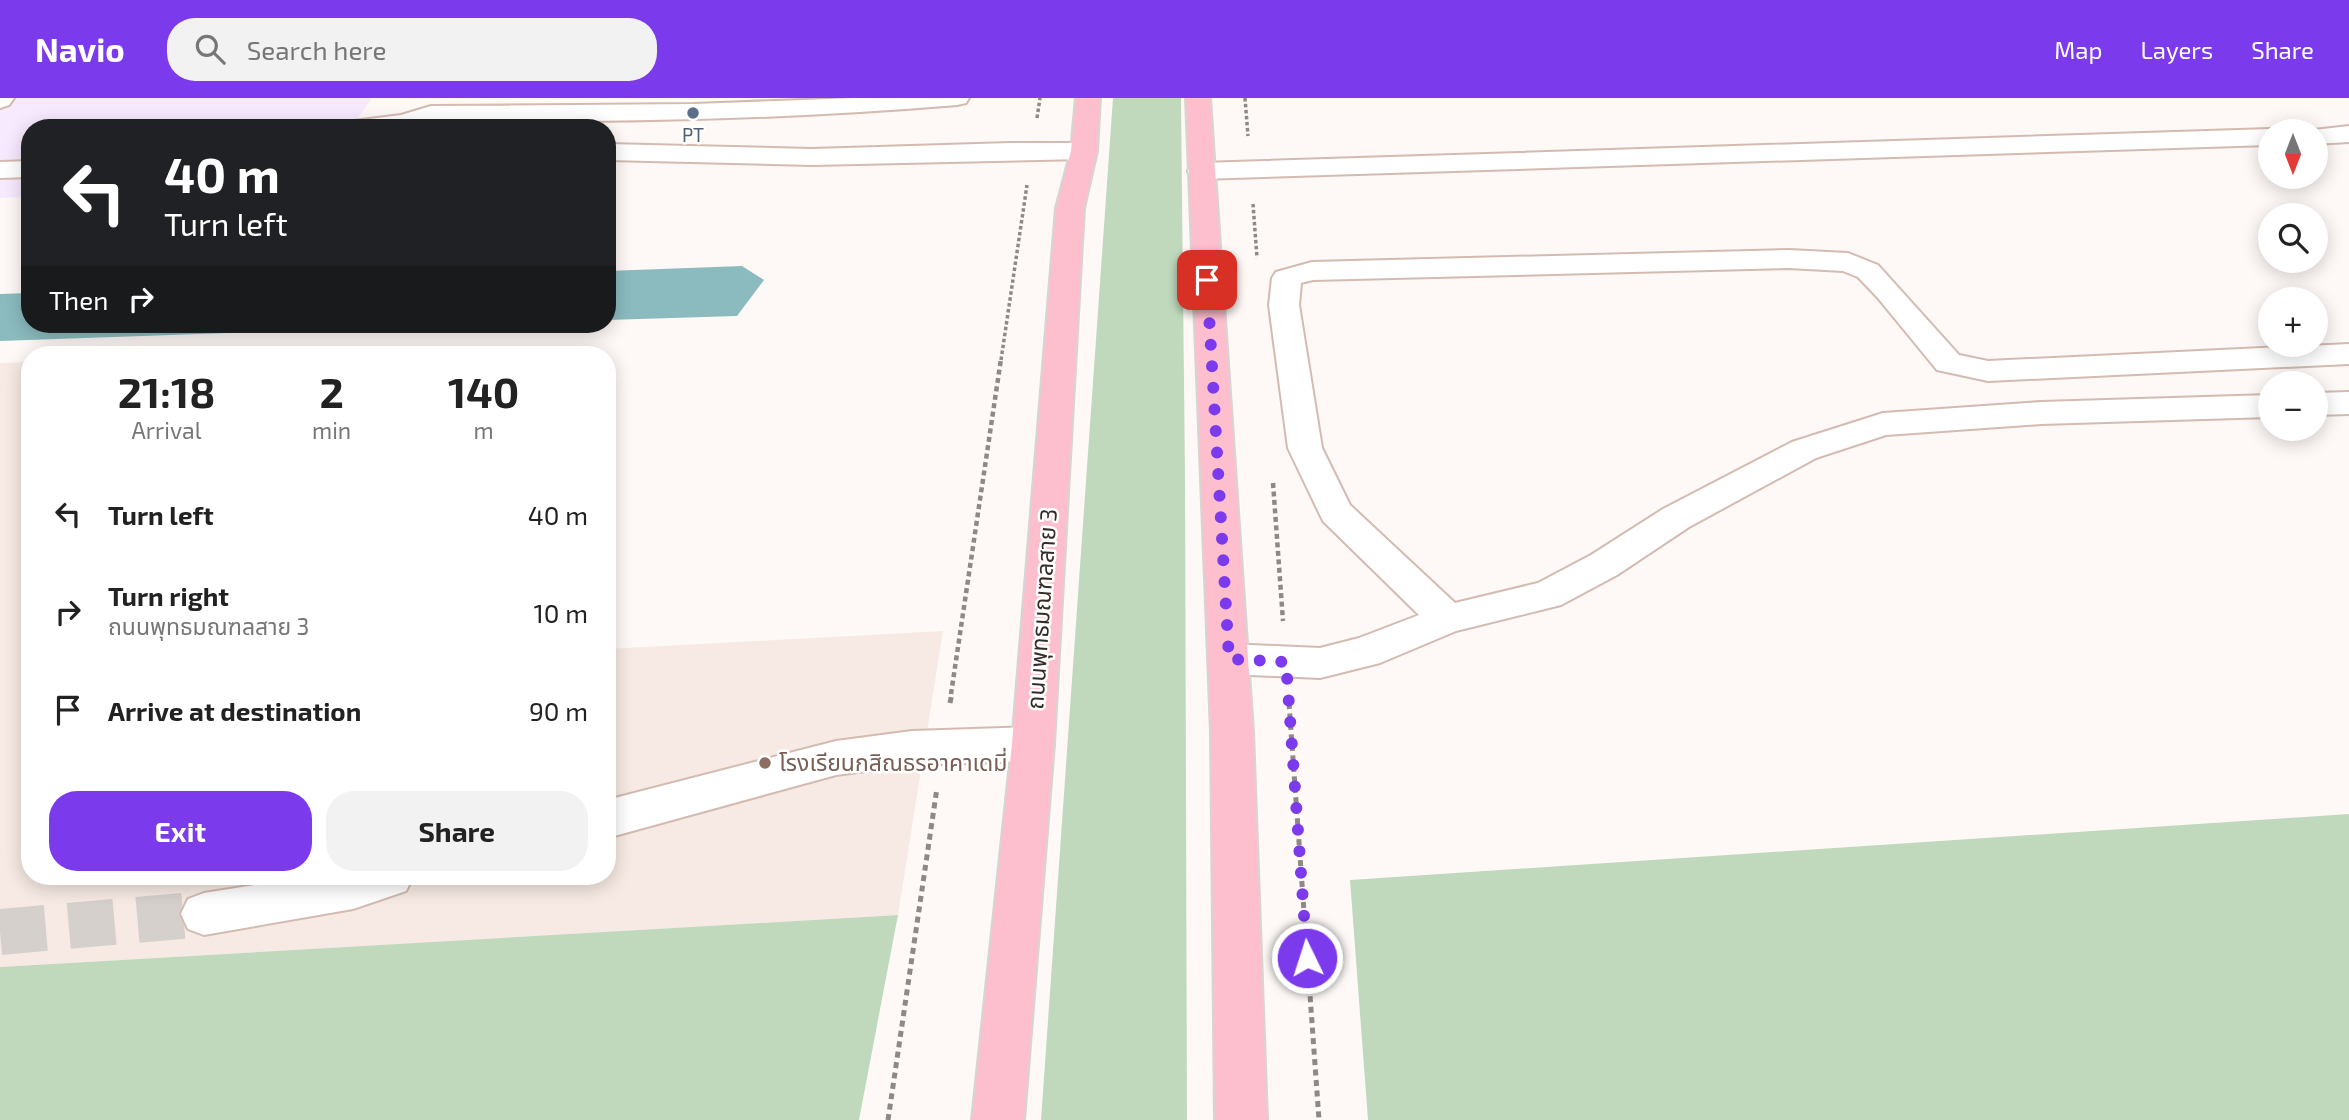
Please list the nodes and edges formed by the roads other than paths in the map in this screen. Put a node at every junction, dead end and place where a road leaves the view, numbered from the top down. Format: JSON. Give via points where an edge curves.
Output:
{"nodes":[{"id":1,"x":957,"y":98,"type":"edge"},
{"id":2,"x":971,"y":98,"type":"edge"},
{"id":3,"x":1088,"y":98,"type":"edge"},
{"id":4,"x":1198,"y":98,"type":"edge"},
{"id":5,"x":417,"y":119,"type":"edge"},
{"id":6,"x":2349,"y":134,"type":"edge"},
{"id":7,"x":2328,"y":135,"type":"edge"},
{"id":8,"x":2258,"y":137,"type":"edge"},
{"id":9,"x":964,"y":150,"type":"junction"},
{"id":10,"x":1084,"y":151,"type":"junction"},
{"id":11,"x":616,"y":152,"type":"edge"},
{"id":12,"x":21,"y":169,"type":"edge"},
{"id":13,"x":0,"y":170,"type":"edge"},
{"id":14,"x":1200,"y":171,"type":"junction"},
{"id":15,"x":2349,"y":354,"type":"edge"},
{"id":16,"x":2349,"y":403,"type":"edge"},
{"id":17,"x":2328,"y":404,"type":"edge"},
{"id":18,"x":2258,"y":406,"type":"edge"},
{"id":19,"x":1448,"y":619,"type":"junction"},
{"id":20,"x":1229,"y":659,"type":"junction"},
{"id":21,"x":1033,"y":744,"type":"junction"},
{"id":22,"x":616,"y":817,"type":"edge"},
{"id":23,"x":365,"y":885,"type":"edge"},
{"id":24,"x":204,"y":914,"type":"tunnel mouth"},
{"id":25,"x":998,"y":1120,"type":"edge"},
{"id":26,"x":1241,"y":1120,"type":"edge"}],
"edges":[{"from":1,"to":5,"type":"lane","via":[[869,106],[636,114],[431,114]]},
{"from":2,"to":9,"type":"lane"},
{"from":3,"to":10,"type":"main road","name":"ถนนพุทธมณฑลสาย 3"},
{"from":4,"to":14,"type":"main road"},
{"from":6,"to":7,"type":"lane"},
{"from":8,"to":14,"type":"lane"},
{"from":9,"to":10,"type":"lane"},
{"from":9,"to":11,"type":"lane","via":[[936,154]]},
{"from":10,"to":21,"type":"main road","name":"ถนนพุทธมณฑลสาย 3","via":[[1070,208]]},
{"from":12,"to":13,"type":"lane"},
{"from":14,"to":20,"type":"main road"},
{"from":15,"to":19,"type":"lane","via":[[1988,371],[1948,363],[1889,292],[1868,271],[1848,262],[1789,259],[1312,271],[1287,278],[1284,305],[1305,448],[1336,512]]},
{"from":16,"to":17,"type":"lane"},
{"from":18,"to":19,"type":"lane","via":[[2041,413],[1883,424],[1804,450],[1676,518],[1548,595]]},
{"from":19,"to":20,"type":"lane","via":[[1366,652],[1320,663]]},
{"from":20,"to":26,"type":"main road"},
{"from":21,"to":22,"type":"lane","via":[[943,746],[836,758]]},
{"from":21,"to":25,"type":"main road","name":"ถนนพุทธมณฑลสาย 3"},
{"from":23,"to":24,"type":"lane"}]}
